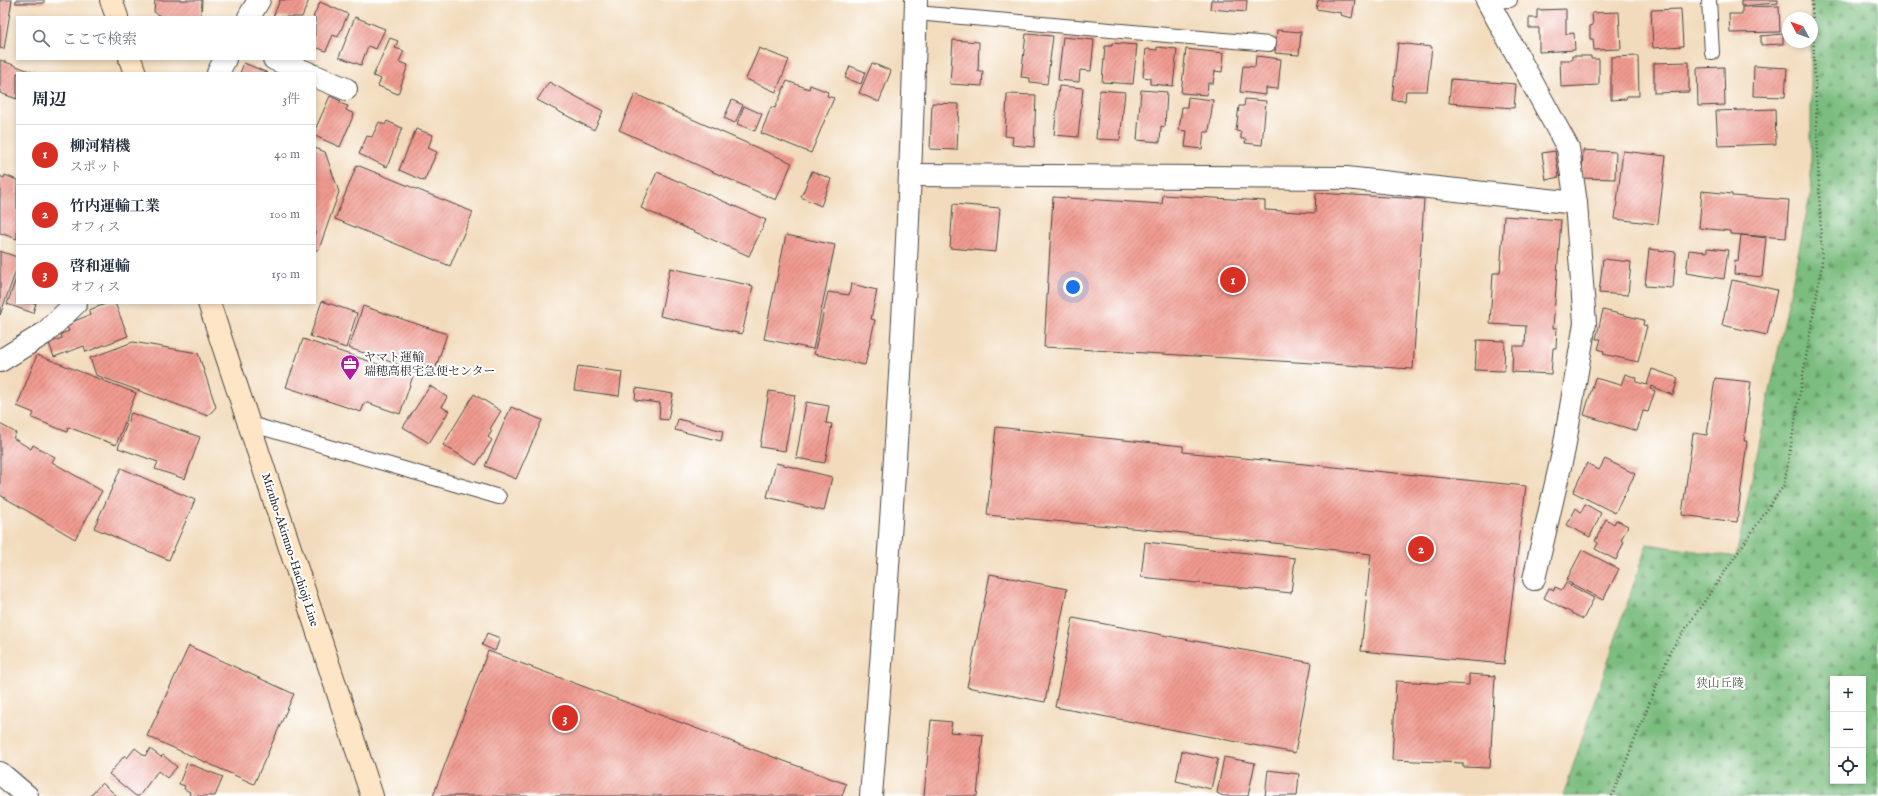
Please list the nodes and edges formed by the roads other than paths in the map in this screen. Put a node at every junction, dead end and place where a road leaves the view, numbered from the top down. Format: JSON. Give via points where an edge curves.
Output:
{"nodes":[{"id":1,"x":111,"y":0,"type":"edge"},
{"id":2,"x":259,"y":0,"type":"edge"},
{"id":3,"x":1510,"y":0,"type":"edge"},
{"id":4,"x":1710,"y":0,"type":"edge"},
{"id":5,"x":1487,"y":1,"type":"edge"},
{"id":6,"x":916,"y":6,"type":"edge"},
{"id":7,"x":117,"y":16,"type":"edge"},
{"id":8,"x":250,"y":16,"type":"edge"},
{"id":9,"x":1269,"y":44,"type":"dead end"},
{"id":10,"x":1712,"y":54,"type":"dead end"},
{"id":11,"x":130,"y":60,"type":"edge"},
{"id":12,"x":224,"y":60,"type":"edge"},
{"id":13,"x":276,"y":60,"type":"edge"},
{"id":14,"x":135,"y":72,"type":"edge"},
{"id":15,"x":218,"y":72,"type":"edge"},
{"id":16,"x":306,"y":72,"type":"edge"},
{"id":17,"x":316,"y":76,"type":"edge"},
{"id":18,"x":346,"y":89,"type":"dead end"},
{"id":19,"x":910,"y":175,"type":"junction"},
{"id":20,"x":1576,"y":203,"type":"junction"},
{"id":21,"x":75,"y":304,"type":"edge"},
{"id":22,"x":209,"y":304,"type":"edge"},
{"id":23,"x":0,"y":361,"type":"edge"},
{"id":24,"x":247,"y":423,"type":"junction"},
{"id":25,"x":499,"y":496,"type":"dead end"},
{"id":26,"x":1534,"y":579,"type":"dead end"},
{"id":27,"x":0,"y":773,"type":"edge"},
{"id":28,"x":27,"y":796,"type":"edge"},
{"id":29,"x":372,"y":796,"type":"edge"},
{"id":30,"x":871,"y":796,"type":"edge"}],
"edges":[{"from":1,"to":7,"type":"main road"},
{"from":2,"to":8,"type":"street"},
{"from":3,"to":5,"type":"lane"},
{"from":4,"to":10,"type":"lane"},
{"from":5,"to":20,"type":"street","via":[[1568,148]]},
{"from":6,"to":9,"type":"lane"},
{"from":6,"to":19,"type":"street"},
{"from":11,"to":14,"type":"main road"},
{"from":12,"to":15,"type":"street"},
{"from":13,"to":16,"type":"street"},
{"from":17,"to":18,"type":"street"},
{"from":19,"to":20,"type":"street","via":[[1346,178]]},
{"from":19,"to":30,"type":"street","via":[[889,575]]},
{"from":20,"to":26,"type":"street","via":[[1585,323],[1564,449]]},
{"from":21,"to":23,"type":"street","via":[[44,333]]},
{"from":22,"to":24,"type":"main road","name":"Mizuho-Akiruno-Hachioji Line"},
{"from":24,"to":25,"type":"lane"},
{"from":24,"to":29,"type":"main road","name":"Mizuho-Akiruno-Hachioji Line"},
{"from":27,"to":28,"type":"street"}]}
